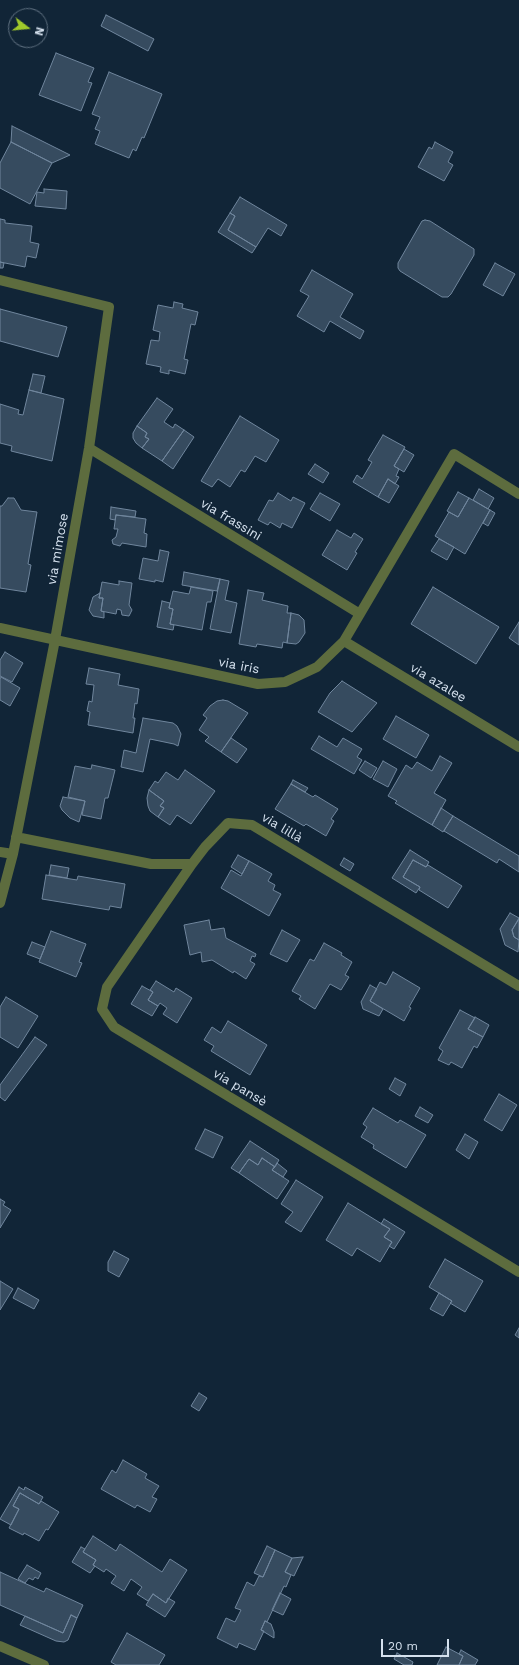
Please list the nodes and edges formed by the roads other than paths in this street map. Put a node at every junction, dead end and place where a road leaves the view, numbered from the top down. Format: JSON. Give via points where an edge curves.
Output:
{"nodes":[{"id":1,"x":0,"y":280,"type":"edge"},
{"id":2,"x":89,"y":448,"type":"junction"},
{"id":3,"x":519,"y":494,"type":"edge"},
{"id":4,"x":360,"y":614,"type":"junction"},
{"id":5,"x":0,"y":628,"type":"edge"},
{"id":6,"x":56,"y":640,"type":"junction"},
{"id":7,"x":344,"y":641,"type":"junction"},
{"id":8,"x":519,"y":747,"type":"edge"},
{"id":9,"x":16,"y":837,"type":"junction"},
{"id":10,"x":0,"y":852,"type":"edge"},
{"id":11,"x":13,"y":854,"type":"junction"},
{"id":12,"x":192,"y":864,"type":"junction"},
{"id":13,"x":0,"y":903,"type":"edge"},
{"id":14,"x":519,"y":986,"type":"edge"},
{"id":15,"x":519,"y":1272,"type":"edge"},
{"id":16,"x":0,"y":1646,"type":"edge"},
{"id":17,"x":44,"y":1665,"type":"edge"}],
"edges":[{"from":1,"to":2,"type":"street","name":"via mimose","via":[[109,307]]},
{"from":2,"to":4,"type":"street","name":"via frassini"},
{"from":2,"to":6,"type":"street","name":"via mimose"},
{"from":3,"to":4,"type":"street","name":"via iris","via":[[454,454]]},
{"from":4,"to":7,"type":"street","name":"via iris"},
{"from":5,"to":6,"type":"street","name":"via iris"},
{"from":6,"to":7,"type":"street","name":"via iris","via":[[258,684],[285,682],[317,667]]},
{"from":6,"to":9,"type":"street","name":"via mimose"},
{"from":7,"to":8,"type":"street","name":"via azalee"},
{"from":9,"to":11,"type":"street","name":"via mimose"},
{"from":9,"to":12,"type":"street","via":[[151,864]]},
{"from":10,"to":11,"type":"street"},
{"from":11,"to":13,"type":"street","name":"via mimose"},
{"from":12,"to":14,"type":"street","name":"via lillà","via":[[205,846],[228,823],[252,825]]},
{"from":12,"to":15,"type":"street","name":"via pansè","via":[[107,987],[102,1009],[114,1027]]},
{"from":16,"to":17,"type":"street"}]}
